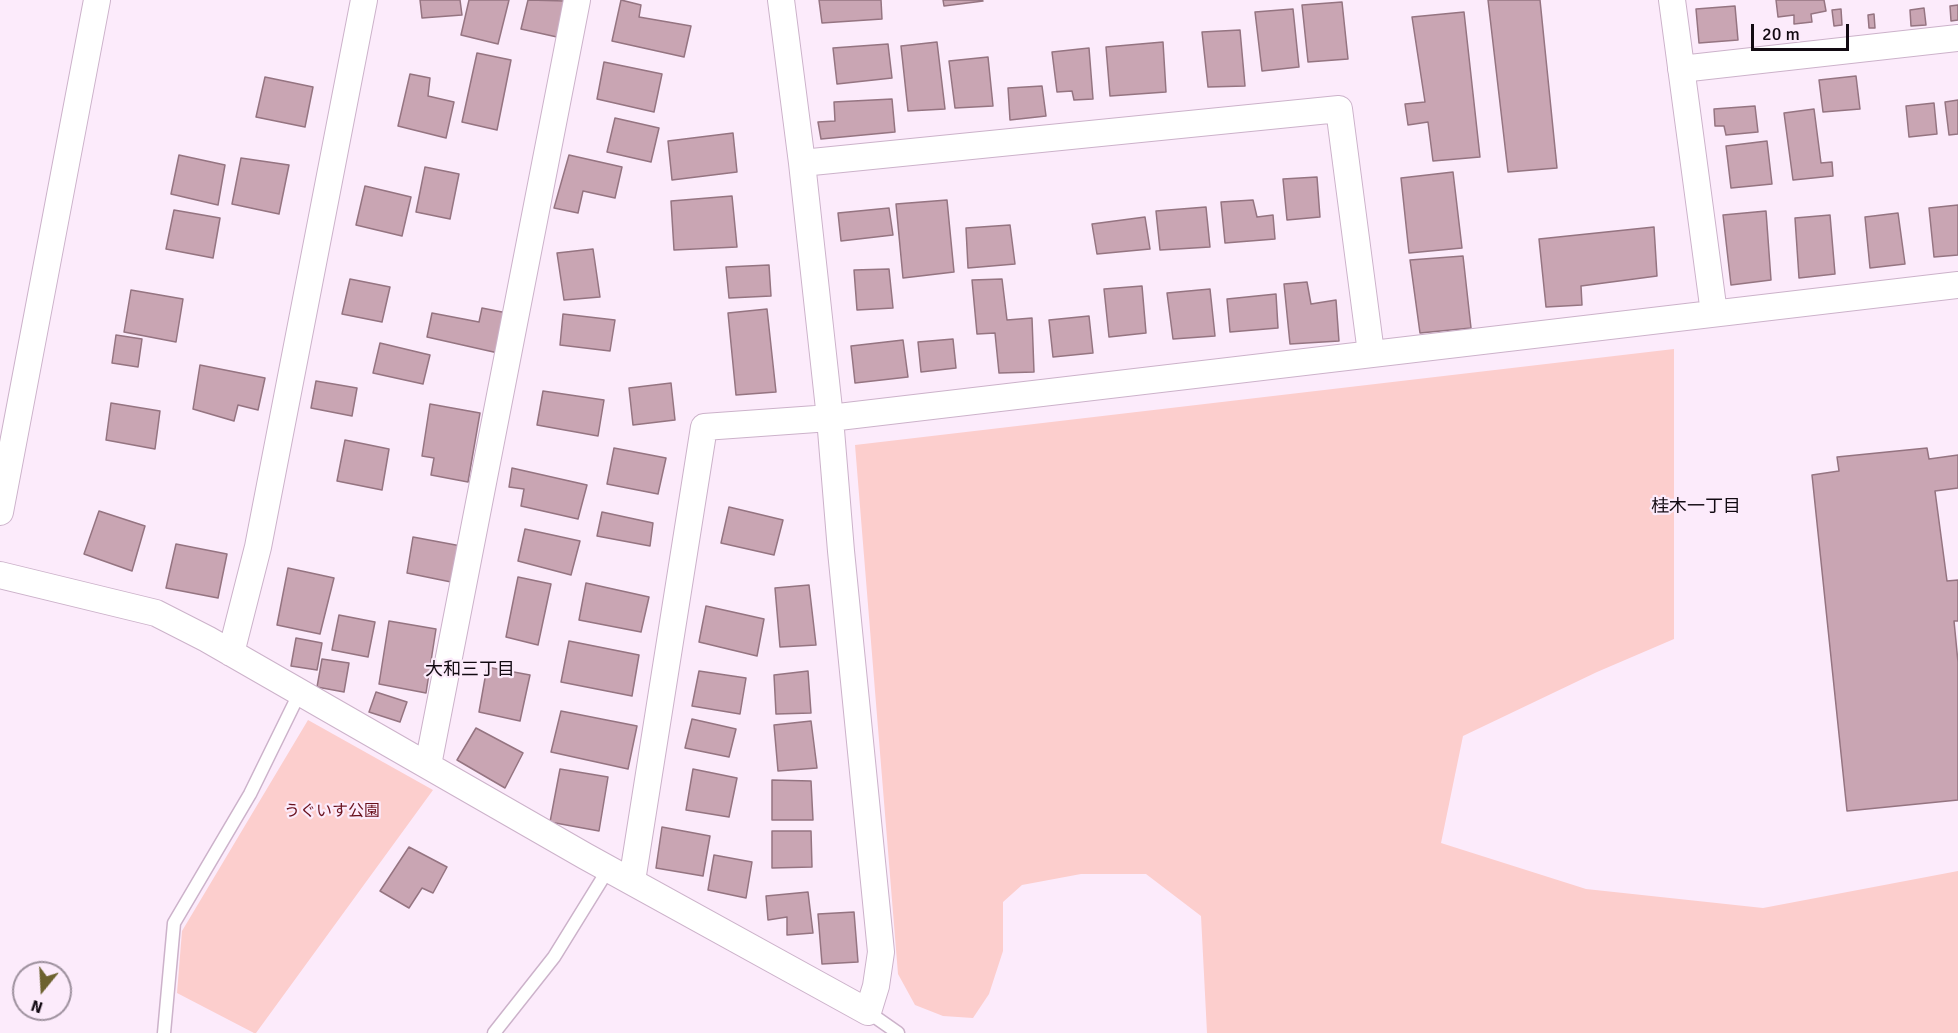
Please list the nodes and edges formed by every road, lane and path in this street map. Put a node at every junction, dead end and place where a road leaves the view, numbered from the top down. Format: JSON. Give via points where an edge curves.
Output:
{"nodes":[{"id":1,"x":98,"y":0,"type":"edge"},
{"id":2,"x":364,"y":0,"type":"edge"},
{"id":3,"x":577,"y":0,"type":"edge"},
{"id":4,"x":781,"y":0,"type":"edge"},
{"id":5,"x":1672,"y":0,"type":"edge"},
{"id":6,"x":1958,"y":38,"type":"edge"},
{"id":7,"x":1682,"y":69,"type":"junction"},
{"id":8,"x":802,"y":163,"type":"junction"},
{"id":9,"x":1958,"y":285,"type":"edge"},
{"id":10,"x":1714,"y":313,"type":"junction"},
{"id":11,"x":1371,"y":354,"type":"junction"},
{"id":12,"x":830,"y":418,"type":"junction"},
{"id":13,"x":0,"y":512,"type":"edge"},
{"id":14,"x":0,"y":575,"type":"edge"},
{"id":15,"x":231,"y":653,"type":"junction"},
{"id":16,"x":300,"y":692,"type":"junction"},
{"id":17,"x":428,"y":765,"type":"junction"},
{"id":18,"x":609,"y":868,"type":"junction"},
{"id":19,"x":632,"y":881,"type":"junction"},
{"id":20,"x":868,"y":1012,"type":"junction"},
{"id":21,"x":164,"y":1033,"type":"edge"},
{"id":22,"x":494,"y":1033,"type":"edge"},
{"id":23,"x":898,"y":1033,"type":"edge"}],
"edges":[{"from":1,"to":13,"type":"street"},
{"from":2,"to":15,"type":"street","via":[[260,536]]},
{"from":3,"to":17,"type":"street"},
{"from":4,"to":8,"type":"street"},
{"from":5,"to":7,"type":"street"},
{"from":6,"to":7,"type":"street"},
{"from":7,"to":10,"type":"street"},
{"from":8,"to":11,"type":"street","via":[[1339,109]]},
{"from":8,"to":12,"type":"street"},
{"from":9,"to":10,"type":"street"},
{"from":10,"to":11,"type":"street"},
{"from":11,"to":12,"type":"street"},
{"from":12,"to":19,"type":"street","via":[[704,427]]},
{"from":12,"to":20,"type":"street","via":[[881,952]]},
{"from":14,"to":15,"type":"street","via":[[156,613]]},
{"from":15,"to":16,"type":"street"},
{"from":16,"to":17,"type":"street"},
{"from":16,"to":21,"type":"lane","via":[[250,794],[174,922]]},
{"from":17,"to":18,"type":"street"},
{"from":18,"to":19,"type":"street"},
{"from":18,"to":22,"type":"lane","via":[[554,957]]},
{"from":19,"to":20,"type":"street"},
{"from":20,"to":23,"type":"lane"}]}
